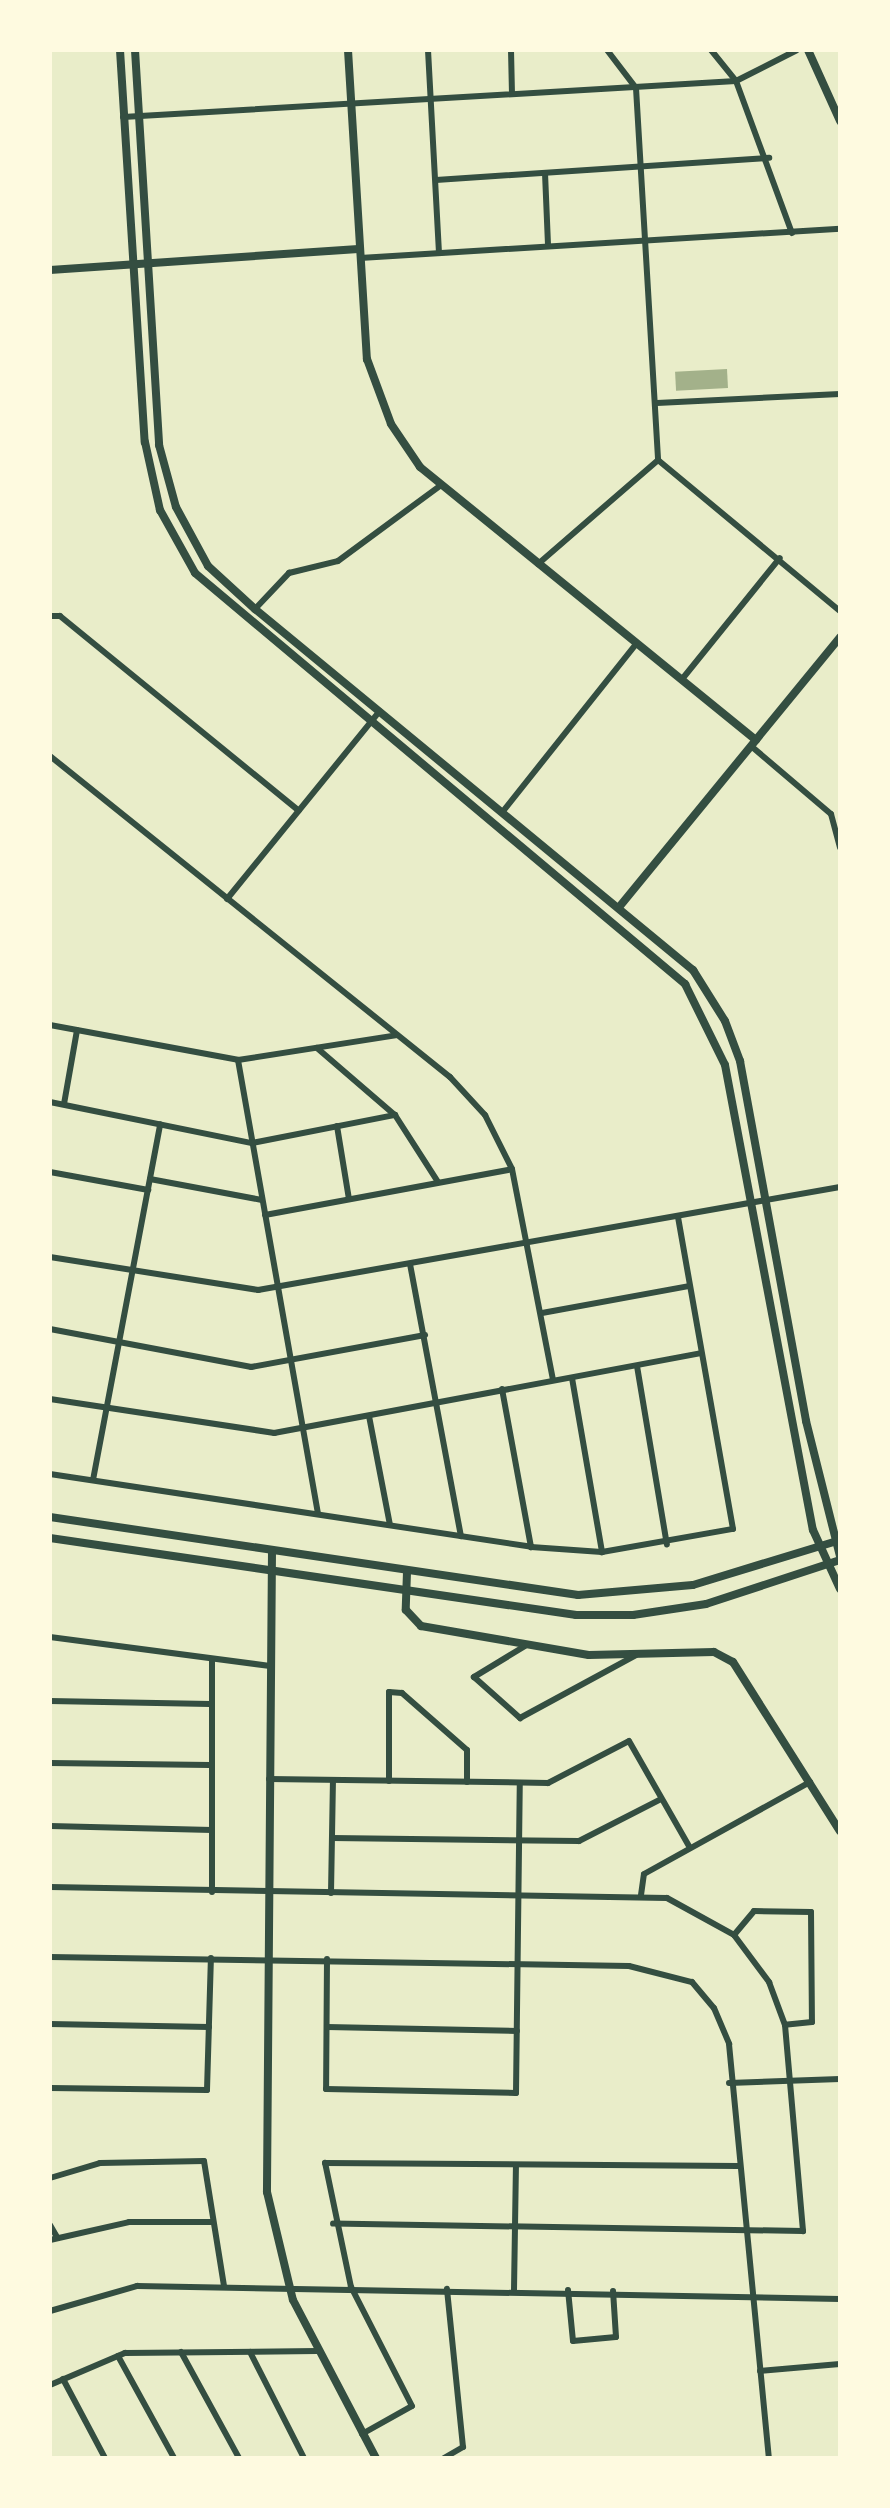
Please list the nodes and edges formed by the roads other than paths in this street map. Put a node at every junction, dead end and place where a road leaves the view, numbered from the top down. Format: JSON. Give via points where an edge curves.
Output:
{"nodes":[{"id":1,"x":120,"y":50,"type":"edge"},
{"id":2,"x":135,"y":50,"type":"edge"},
{"id":3,"x":348,"y":50,"type":"edge"},
{"id":4,"x":428,"y":50,"type":"edge"},
{"id":5,"x":511,"y":50,"type":"edge"},
{"id":6,"x":607,"y":50,"type":"edge"},
{"id":7,"x":712,"y":50,"type":"edge"},
{"id":8,"x":797,"y":50,"type":"edge"},
{"id":9,"x":808,"y":50,"type":"edge"},
{"id":10,"x":736,"y":81,"type":"junction"},
{"id":11,"x":636,"y":88,"type":"junction"},
{"id":12,"x":512,"y":93,"type":"junction"},
{"id":13,"x":430,"y":98,"type":"junction"},
{"id":14,"x":351,"y":102,"type":"junction"},
{"id":15,"x":139,"y":116,"type":"junction"},
{"id":16,"x":123,"y":117,"type":"junction"},
{"id":17,"x":840,"y":121,"type":"edge"},
{"id":18,"x":769,"y":158,"type":"junction"},
{"id":19,"x":642,"y":167,"type":"junction"},
{"id":20,"x":544,"y":173,"type":"junction"},
{"id":21,"x":436,"y":180,"type":"junction"},
{"id":22,"x":840,"y":230,"type":"edge"},
{"id":23,"x":792,"y":233,"type":"junction"},
{"id":24,"x":647,"y":240,"type":"junction"},
{"id":25,"x":548,"y":246,"type":"junction"},
{"id":26,"x":438,"y":252,"type":"junction"},
{"id":27,"x":358,"y":254,"type":"junction"},
{"id":28,"x":146,"y":264,"type":"junction"},
{"id":29,"x":132,"y":265,"type":"junction"},
{"id":30,"x":50,"y":270,"type":"edge"},
{"id":31,"x":840,"y":394,"type":"edge"},
{"id":32,"x":657,"y":403,"type":"junction"},
{"id":33,"x":658,"y":460,"type":"junction"},
{"id":34,"x":442,"y":485,"type":"junction"},
{"id":35,"x":780,"y":558,"type":"junction"},
{"id":36,"x":537,"y":564,"type":"junction"},
{"id":37,"x":255,"y":609,"type":"junction"},
{"id":38,"x":840,"y":611,"type":"edge"},
{"id":39,"x":50,"y":616,"type":"edge"},
{"id":40,"x":840,"y":637,"type":"edge"},
{"id":41,"x":637,"y":642,"type":"junction"},
{"id":42,"x":683,"y":678,"type":"junction"},
{"id":43,"x":380,"y":710,"type":"junction"},
{"id":44,"x":370,"y":724,"type":"junction"},
{"id":45,"x":754,"y":743,"type":"junction"},
{"id":46,"x":50,"y":756,"type":"edge"},
{"id":47,"x":504,"y":810,"type":"junction"},
{"id":48,"x":299,"y":811,"type":"junction"},
{"id":49,"x":840,"y":848,"type":"edge"},
{"id":50,"x":227,"y":900,"type":"junction"},
{"id":51,"x":620,"y":905,"type":"junction"},
{"id":52,"x":611,"y":917,"type":"junction"},
{"id":53,"x":50,"y":1025,"type":"edge"},
{"id":54,"x":77,"y":1030,"type":"junction"},
{"id":55,"x":397,"y":1034,"type":"junction"},
{"id":56,"x":316,"y":1048,"type":"junction"},
{"id":57,"x":238,"y":1060,"type":"junction"},
{"id":58,"x":50,"y":1102,"type":"edge"},
{"id":59,"x":64,"y":1104,"type":"junction"},
{"id":60,"x":395,"y":1116,"type":"junction"},
{"id":61,"x":160,"y":1124,"type":"junction"},
{"id":62,"x":337,"y":1126,"type":"junction"},
{"id":63,"x":252,"y":1142,"type":"junction"},
{"id":64,"x":512,"y":1169,"type":"junction"},
{"id":65,"x":50,"y":1172,"type":"edge"},
{"id":66,"x":150,"y":1179,"type":"junction"},
{"id":67,"x":439,"y":1183,"type":"junction"},
{"id":68,"x":840,"y":1187,"type":"edge"},
{"id":69,"x":148,"y":1190,"type":"junction"},
{"id":70,"x":349,"y":1199,"type":"junction"},
{"id":71,"x":262,"y":1200,"type":"junction"},
{"id":72,"x":766,"y":1202,"type":"junction"},
{"id":73,"x":750,"y":1205,"type":"junction"},
{"id":74,"x":265,"y":1215,"type":"junction"},
{"id":75,"x":678,"y":1218,"type":"junction"},
{"id":76,"x":528,"y":1243,"type":"junction"},
{"id":77,"x":50,"y":1257,"type":"edge"},
{"id":78,"x":410,"y":1264,"type":"junction"},
{"id":79,"x":131,"y":1274,"type":"junction"},
{"id":80,"x":689,"y":1286,"type":"junction"},
{"id":81,"x":279,"y":1288,"type":"junction"},
{"id":82,"x":542,"y":1314,"type":"junction"},
{"id":83,"x":50,"y":1329,"type":"edge"},
{"id":84,"x":425,"y":1335,"type":"junction"},
{"id":85,"x":118,"y":1342,"type":"junction"},
{"id":86,"x":700,"y":1353,"type":"junction"},
{"id":87,"x":291,"y":1360,"type":"junction"},
{"id":88,"x":637,"y":1366,"type":"junction"},
{"id":89,"x":572,"y":1378,"type":"junction"},
{"id":90,"x":553,"y":1380,"type":"junction"},
{"id":91,"x":502,"y":1389,"type":"junction"},
{"id":92,"x":50,"y":1398,"type":"edge"},
{"id":93,"x":438,"y":1402,"type":"junction"},
{"id":94,"x":106,"y":1406,"type":"junction"},
{"id":95,"x":369,"y":1416,"type":"junction"},
{"id":96,"x":303,"y":1428,"type":"junction"},
{"id":97,"x":50,"y":1474,"type":"edge"},
{"id":98,"x":94,"y":1480,"type":"junction"},
{"id":99,"x":318,"y":1514,"type":"junction"},
{"id":100,"x":50,"y":1517,"type":"edge"},
{"id":101,"x":390,"y":1525,"type":"junction"},
{"id":102,"x":461,"y":1536,"type":"junction"},
{"id":103,"x":50,"y":1538,"type":"edge"},
{"id":104,"x":837,"y":1541,"type":"edge"},
{"id":105,"x":667,"y":1545,"type":"junction"},
{"id":106,"x":532,"y":1547,"type":"junction"},
{"id":107,"x":819,"y":1547,"type":"junction"},
{"id":108,"x":272,"y":1551,"type":"junction"},
{"id":109,"x":602,"y":1552,"type":"junction"},
{"id":110,"x":840,"y":1558,"type":"edge"},
{"id":111,"x":826,"y":1565,"type":"junction"},
{"id":112,"x":271,"y":1571,"type":"junction"},
{"id":113,"x":406,"y":1572,"type":"junction"},
{"id":114,"x":840,"y":1589,"type":"edge"},
{"id":115,"x":404,"y":1592,"type":"junction"},
{"id":116,"x":50,"y":1637,"type":"edge"},
{"id":117,"x":524,"y":1646,"type":"junction"},
{"id":118,"x":637,"y":1654,"type":"junction"},
{"id":119,"x":212,"y":1660,"type":"junction"},
{"id":120,"x":270,"y":1666,"type":"junction"},
{"id":121,"x":50,"y":1702,"type":"edge"},
{"id":122,"x":210,"y":1704,"type":"junction"},
{"id":123,"x":50,"y":1763,"type":"edge"},
{"id":124,"x":210,"y":1765,"type":"junction"},
{"id":125,"x":269,"y":1779,"type":"junction"},
{"id":126,"x":333,"y":1780,"type":"junction"},
{"id":127,"x":388,"y":1781,"type":"junction"},
{"id":128,"x":467,"y":1782,"type":"junction"},
{"id":129,"x":520,"y":1782,"type":"junction"},
{"id":130,"x":810,"y":1782,"type":"junction"},
{"id":131,"x":662,"y":1798,"type":"junction"},
{"id":132,"x":50,"y":1826,"type":"edge"},
{"id":133,"x":212,"y":1830,"type":"junction"},
{"id":134,"x":840,"y":1831,"type":"edge"},
{"id":135,"x":332,"y":1838,"type":"junction"},
{"id":136,"x":520,"y":1840,"type":"junction"},
{"id":137,"x":690,"y":1848,"type":"junction"},
{"id":138,"x":50,"y":1888,"type":"edge"},
{"id":139,"x":212,"y":1892,"type":"junction"},
{"id":140,"x":268,"y":1892,"type":"junction"},
{"id":141,"x":331,"y":1893,"type":"junction"},
{"id":142,"x":519,"y":1894,"type":"junction"},
{"id":143,"x":642,"y":1895,"type":"junction"},
{"id":144,"x":734,"y":1935,"type":"junction"},
{"id":145,"x":50,"y":1956,"type":"edge"},
{"id":146,"x":211,"y":1958,"type":"junction"},
{"id":147,"x":266,"y":1958,"type":"junction"},
{"id":148,"x":327,"y":1959,"type":"junction"},
{"id":149,"x":518,"y":1965,"type":"junction"},
{"id":150,"x":50,"y":2024,"type":"edge"},
{"id":151,"x":785,"y":2025,"type":"junction"},
{"id":152,"x":209,"y":2027,"type":"junction"},
{"id":153,"x":326,"y":2028,"type":"junction"},
{"id":154,"x":517,"y":2031,"type":"junction"},
{"id":155,"x":840,"y":2079,"type":"edge"},
{"id":156,"x":790,"y":2081,"type":"junction"},
{"id":157,"x":729,"y":2083,"type":"junction"},
{"id":158,"x":50,"y":2088,"type":"edge"},
{"id":159,"x":516,"y":2166,"type":"junction"},
{"id":160,"x":738,"y":2166,"type":"junction"},
{"id":161,"x":50,"y":2178,"type":"edge"},
{"id":162,"x":211,"y":2222,"type":"junction"},
{"id":163,"x":50,"y":2224,"type":"edge"},
{"id":164,"x":332,"y":2224,"type":"junction"},
{"id":165,"x":514,"y":2227,"type":"junction"},
{"id":166,"x":746,"y":2229,"type":"junction"},
{"id":167,"x":54,"y":2238,"type":"edge"},
{"id":168,"x":224,"y":2286,"type":"junction"},
{"id":169,"x":288,"y":2286,"type":"junction"},
{"id":170,"x":351,"y":2287,"type":"junction"},
{"id":171,"x":447,"y":2288,"type":"junction"},
{"id":172,"x":514,"y":2290,"type":"junction"},
{"id":173,"x":568,"y":2290,"type":"junction"},
{"id":174,"x":613,"y":2291,"type":"junction"},
{"id":175,"x":750,"y":2294,"type":"junction"},
{"id":176,"x":840,"y":2299,"type":"edge"},
{"id":177,"x":50,"y":2310,"type":"edge"},
{"id":178,"x":250,"y":2351,"type":"junction"},
{"id":179,"x":317,"y":2351,"type":"junction"},
{"id":180,"x":181,"y":2352,"type":"junction"},
{"id":181,"x":118,"y":2356,"type":"junction"},
{"id":182,"x":840,"y":2364,"type":"edge"},
{"id":183,"x":760,"y":2371,"type":"junction"},
{"id":184,"x":63,"y":2379,"type":"junction"},
{"id":185,"x":50,"y":2385,"type":"edge"},
{"id":186,"x":362,"y":2434,"type":"junction"},
{"id":187,"x":105,"y":2458,"type":"edge"},
{"id":188,"x":174,"y":2458,"type":"edge"},
{"id":189,"x":239,"y":2458,"type":"edge"},
{"id":190,"x":304,"y":2458,"type":"edge"},
{"id":191,"x":376,"y":2458,"type":"edge"},
{"id":192,"x":444,"y":2458,"type":"edge"},
{"id":193,"x":769,"y":2458,"type":"edge"}],
"edges":[{"from":1,"to":16,"type":"street"},
{"from":2,"to":15,"type":"street"},
{"from":3,"to":14,"type":"street"},
{"from":4,"to":13,"type":"street"},
{"from":5,"to":12,"type":"street"},
{"from":6,"to":11,"type":"street"},
{"from":7,"to":10,"type":"street"},
{"from":8,"to":10,"type":"street"},
{"from":9,"to":17,"type":"street"},
{"from":10,"to":11,"type":"street"},
{"from":10,"to":18,"type":"street"},
{"from":11,"to":12,"type":"street"},
{"from":11,"to":19,"type":"street"},
{"from":12,"to":13,"type":"street"},
{"from":13,"to":14,"type":"street"},
{"from":13,"to":21,"type":"street"},
{"from":14,"to":15,"type":"street"},
{"from":14,"to":27,"type":"street"},
{"from":15,"to":16,"type":"street"},
{"from":15,"to":28,"type":"street"},
{"from":16,"to":29,"type":"street"},
{"from":18,"to":19,"type":"street"},
{"from":18,"to":23,"type":"street"},
{"from":19,"to":20,"type":"street"},
{"from":19,"to":24,"type":"street"},
{"from":20,"to":21,"type":"street"},
{"from":20,"to":25,"type":"street"},
{"from":21,"to":26,"type":"street"},
{"from":22,"to":23,"type":"street"},
{"from":23,"to":24,"type":"street"},
{"from":24,"to":25,"type":"street"},
{"from":24,"to":32,"type":"street"},
{"from":25,"to":26,"type":"street"},
{"from":26,"to":27,"type":"street"},
{"from":27,"to":28,"type":"street"},
{"from":27,"to":34,"type":"street","via":[[366,359],[376,391],[420,467]]},
{"from":28,"to":29,"type":"street"},
{"from":28,"to":37,"type":"street","via":[[160,445],[176,507],[208,566]]},
{"from":29,"to":30,"type":"street"},
{"from":29,"to":44,"type":"street","via":[[145,442],[160,510],[195,573]]},
{"from":31,"to":32,"type":"street"},
{"from":32,"to":33,"type":"street"},
{"from":33,"to":35,"type":"street"},
{"from":33,"to":36,"type":"street"},
{"from":34,"to":36,"type":"street"},
{"from":34,"to":37,"type":"street","via":[[338,561],[289,573]]},
{"from":35,"to":38,"type":"street"},
{"from":35,"to":42,"type":"street"},
{"from":36,"to":41,"type":"street"},
{"from":37,"to":43,"type":"street"},
{"from":39,"to":48,"type":"street","via":[[60,616]]},
{"from":40,"to":45,"type":"street"},
{"from":41,"to":42,"type":"street"},
{"from":41,"to":47,"type":"street"},
{"from":42,"to":45,"type":"street"},
{"from":43,"to":44,"type":"street"},
{"from":43,"to":47,"type":"street"},
{"from":44,"to":48,"type":"street"},
{"from":44,"to":52,"type":"street"},
{"from":45,"to":49,"type":"street","via":[[830,814]]},
{"from":45,"to":51,"type":"street"},
{"from":46,"to":50,"type":"street"},
{"from":47,"to":51,"type":"street"},
{"from":48,"to":50,"type":"street"},
{"from":50,"to":55,"type":"street"},
{"from":51,"to":52,"type":"street"},
{"from":51,"to":72,"type":"street","via":[[693,970],[725,1021],[740,1062]]},
{"from":52,"to":73,"type":"street","via":[[685,984],[710,1026],[725,1065]]},
{"from":53,"to":54,"type":"street"},
{"from":54,"to":57,"type":"street"},
{"from":54,"to":59,"type":"street"},
{"from":55,"to":56,"type":"street"},
{"from":55,"to":64,"type":"street","via":[[484,1115]]},
{"from":56,"to":57,"type":"street"},
{"from":56,"to":60,"type":"street"},
{"from":57,"to":63,"type":"street"},
{"from":58,"to":59,"type":"street"},
{"from":59,"to":61,"type":"street"},
{"from":60,"to":62,"type":"street"},
{"from":60,"to":67,"type":"street"},
{"from":61,"to":63,"type":"street"},
{"from":61,"to":66,"type":"street"},
{"from":62,"to":63,"type":"street"},
{"from":62,"to":70,"type":"street"},
{"from":63,"to":71,"type":"street"},
{"from":64,"to":67,"type":"street"},
{"from":64,"to":76,"type":"street"},
{"from":65,"to":69,"type":"street"},
{"from":66,"to":69,"type":"street"},
{"from":66,"to":71,"type":"street"},
{"from":67,"to":70,"type":"street"},
{"from":68,"to":72,"type":"street"},
{"from":69,"to":79,"type":"street"},
{"from":70,"to":74,"type":"street"},
{"from":71,"to":74,"type":"street"},
{"from":72,"to":73,"type":"street"},
{"from":72,"to":104,"type":"street"},
{"from":73,"to":75,"type":"street"},
{"from":73,"to":107,"type":"street"},
{"from":74,"to":81,"type":"street"},
{"from":75,"to":76,"type":"street"},
{"from":75,"to":80,"type":"street"},
{"from":76,"to":78,"type":"street"},
{"from":76,"to":82,"type":"street"},
{"from":77,"to":79,"type":"street"},
{"from":78,"to":81,"type":"street"},
{"from":78,"to":84,"type":"street"},
{"from":79,"to":81,"type":"street","via":[[235,1290]]},
{"from":79,"to":85,"type":"street"},
{"from":80,"to":82,"type":"street"},
{"from":80,"to":86,"type":"street"},
{"from":81,"to":87,"type":"street"},
{"from":82,"to":90,"type":"street"},
{"from":83,"to":85,"type":"street"},
{"from":84,"to":87,"type":"street"},
{"from":84,"to":93,"type":"street"},
{"from":85,"to":87,"type":"street","via":[[251,1367]]},
{"from":85,"to":94,"type":"street"},
{"from":86,"to":88,"type":"street"},
{"from":86,"to":105,"type":"street","via":[[733,1528]]},
{"from":87,"to":96,"type":"street"},
{"from":88,"to":89,"type":"street"},
{"from":88,"to":105,"type":"street"},
{"from":89,"to":90,"type":"street"},
{"from":89,"to":109,"type":"street"},
{"from":90,"to":91,"type":"street"},
{"from":91,"to":93,"type":"street"},
{"from":91,"to":106,"type":"street"},
{"from":92,"to":94,"type":"street"},
{"from":93,"to":95,"type":"street"},
{"from":93,"to":102,"type":"street"},
{"from":94,"to":96,"type":"street","via":[[274,1433]]},
{"from":94,"to":98,"type":"street"},
{"from":95,"to":96,"type":"street"},
{"from":95,"to":101,"type":"street"},
{"from":96,"to":99,"type":"street"},
{"from":97,"to":98,"type":"street"},
{"from":98,"to":99,"type":"street"},
{"from":99,"to":101,"type":"street"},
{"from":100,"to":108,"type":"street"},
{"from":101,"to":102,"type":"street"},
{"from":102,"to":106,"type":"street"},
{"from":103,"to":112,"type":"street"},
{"from":104,"to":107,"type":"street"},
{"from":104,"to":110,"type":"street"},
{"from":105,"to":109,"type":"street"},
{"from":106,"to":109,"type":"street"},
{"from":107,"to":111,"type":"street"},
{"from":107,"to":113,"type":"street","via":[[693,1585],[608,1596]]},
{"from":108,"to":112,"type":"street"},
{"from":108,"to":113,"type":"street"},
{"from":110,"to":111,"type":"street"},
{"from":111,"to":114,"type":"street"},
{"from":111,"to":115,"type":"street","via":[[706,1604],[633,1615],[540,1612]]},
{"from":112,"to":115,"type":"street"},
{"from":112,"to":120,"type":"street"},
{"from":113,"to":115,"type":"street"},
{"from":115,"to":117,"type":"street","via":[[406,1610],[421,1626]]},
{"from":116,"to":119,"type":"street"},
{"from":117,"to":118,"type":"street"},
{"from":117,"to":118,"type":"street","via":[[474,1676],[520,1718]]},
{"from":118,"to":130,"type":"street","via":[[714,1652],[733,1662]]},
{"from":119,"to":120,"type":"street"},
{"from":119,"to":122,"type":"street"},
{"from":120,"to":125,"type":"street"},
{"from":121,"to":122,"type":"street"},
{"from":122,"to":124,"type":"street"},
{"from":123,"to":124,"type":"street"},
{"from":124,"to":133,"type":"street"},
{"from":125,"to":126,"type":"street"},
{"from":125,"to":140,"type":"street"},
{"from":126,"to":127,"type":"street"},
{"from":126,"to":135,"type":"street"},
{"from":127,"to":128,"type":"street"},
{"from":127,"to":128,"type":"street","via":[[388,1692],[402,1693],[468,1750]]},
{"from":128,"to":129,"type":"street"},
{"from":129,"to":131,"type":"street","via":[[548,1783],[628,1741]]},
{"from":129,"to":136,"type":"street"},
{"from":130,"to":134,"type":"street"},
{"from":130,"to":137,"type":"street"},
{"from":131,"to":136,"type":"street","via":[[578,1841]]},
{"from":131,"to":137,"type":"street"},
{"from":132,"to":133,"type":"street"},
{"from":133,"to":139,"type":"street"},
{"from":135,"to":136,"type":"street"},
{"from":135,"to":141,"type":"street"},
{"from":136,"to":142,"type":"street"},
{"from":137,"to":143,"type":"street","via":[[644,1874]]},
{"from":138,"to":139,"type":"street"},
{"from":139,"to":140,"type":"street"},
{"from":140,"to":141,"type":"street"},
{"from":140,"to":147,"type":"street"},
{"from":141,"to":142,"type":"street"},
{"from":142,"to":143,"type":"street"},
{"from":142,"to":149,"type":"street"},
{"from":143,"to":144,"type":"street","via":[[698,1910]]},
{"from":144,"to":151,"type":"street","via":[[769,1982]]},
{"from":144,"to":151,"type":"street","via":[[754,1912],[811,1912],[812,2022]]},
{"from":145,"to":146,"type":"street"},
{"from":146,"to":147,"type":"street"},
{"from":146,"to":152,"type":"street"},
{"from":147,"to":148,"type":"street"},
{"from":147,"to":169,"type":"street","via":[[267,2192]]},
{"from":148,"to":149,"type":"street"},
{"from":148,"to":153,"type":"street"},
{"from":149,"to":154,"type":"street"},
{"from":149,"to":157,"type":"street","via":[[629,1966],[692,1982],[714,2008],[729,2044]]},
{"from":150,"to":152,"type":"street"},
{"from":151,"to":156,"type":"street"},
{"from":152,"to":158,"type":"street","via":[[208,2090]]},
{"from":153,"to":154,"type":"street"},
{"from":153,"to":154,"type":"street","via":[[326,2090],[516,2093]]},
{"from":155,"to":156,"type":"street"},
{"from":156,"to":157,"type":"street"},
{"from":156,"to":166,"type":"street","via":[[804,2231]]},
{"from":157,"to":160,"type":"street"},
{"from":159,"to":160,"type":"street"},
{"from":159,"to":164,"type":"street","via":[[324,2163]]},
{"from":159,"to":165,"type":"street"},
{"from":160,"to":166,"type":"street"},
{"from":161,"to":162,"type":"street","via":[[100,2162],[204,2161]]},
{"from":162,"to":167,"type":"street","via":[[129,2222]]},
{"from":162,"to":168,"type":"street"},
{"from":163,"to":167,"type":"street"},
{"from":164,"to":165,"type":"street"},
{"from":164,"to":170,"type":"street"},
{"from":165,"to":166,"type":"street"},
{"from":165,"to":172,"type":"street"},
{"from":166,"to":175,"type":"street"},
{"from":168,"to":169,"type":"street"},
{"from":168,"to":177,"type":"street","via":[[137,2286]]},
{"from":169,"to":170,"type":"street"},
{"from":169,"to":179,"type":"street"},
{"from":170,"to":171,"type":"street"},
{"from":170,"to":186,"type":"street","via":[[412,2406]]},
{"from":171,"to":172,"type":"street"},
{"from":171,"to":192,"type":"street","via":[[463,2448]]},
{"from":172,"to":173,"type":"street"},
{"from":173,"to":174,"type":"street"},
{"from":173,"to":174,"type":"street","via":[[572,2341],[616,2337]]},
{"from":174,"to":175,"type":"street"},
{"from":175,"to":176,"type":"street"},
{"from":175,"to":183,"type":"street"},
{"from":178,"to":179,"type":"street"},
{"from":178,"to":180,"type":"street"},
{"from":178,"to":190,"type":"street"},
{"from":179,"to":186,"type":"street"},
{"from":180,"to":181,"type":"street"},
{"from":180,"to":189,"type":"street"},
{"from":181,"to":184,"type":"street"},
{"from":181,"to":188,"type":"street"},
{"from":182,"to":183,"type":"street"},
{"from":183,"to":193,"type":"street"},
{"from":184,"to":185,"type":"street"},
{"from":184,"to":187,"type":"street"},
{"from":186,"to":191,"type":"street"}]}
